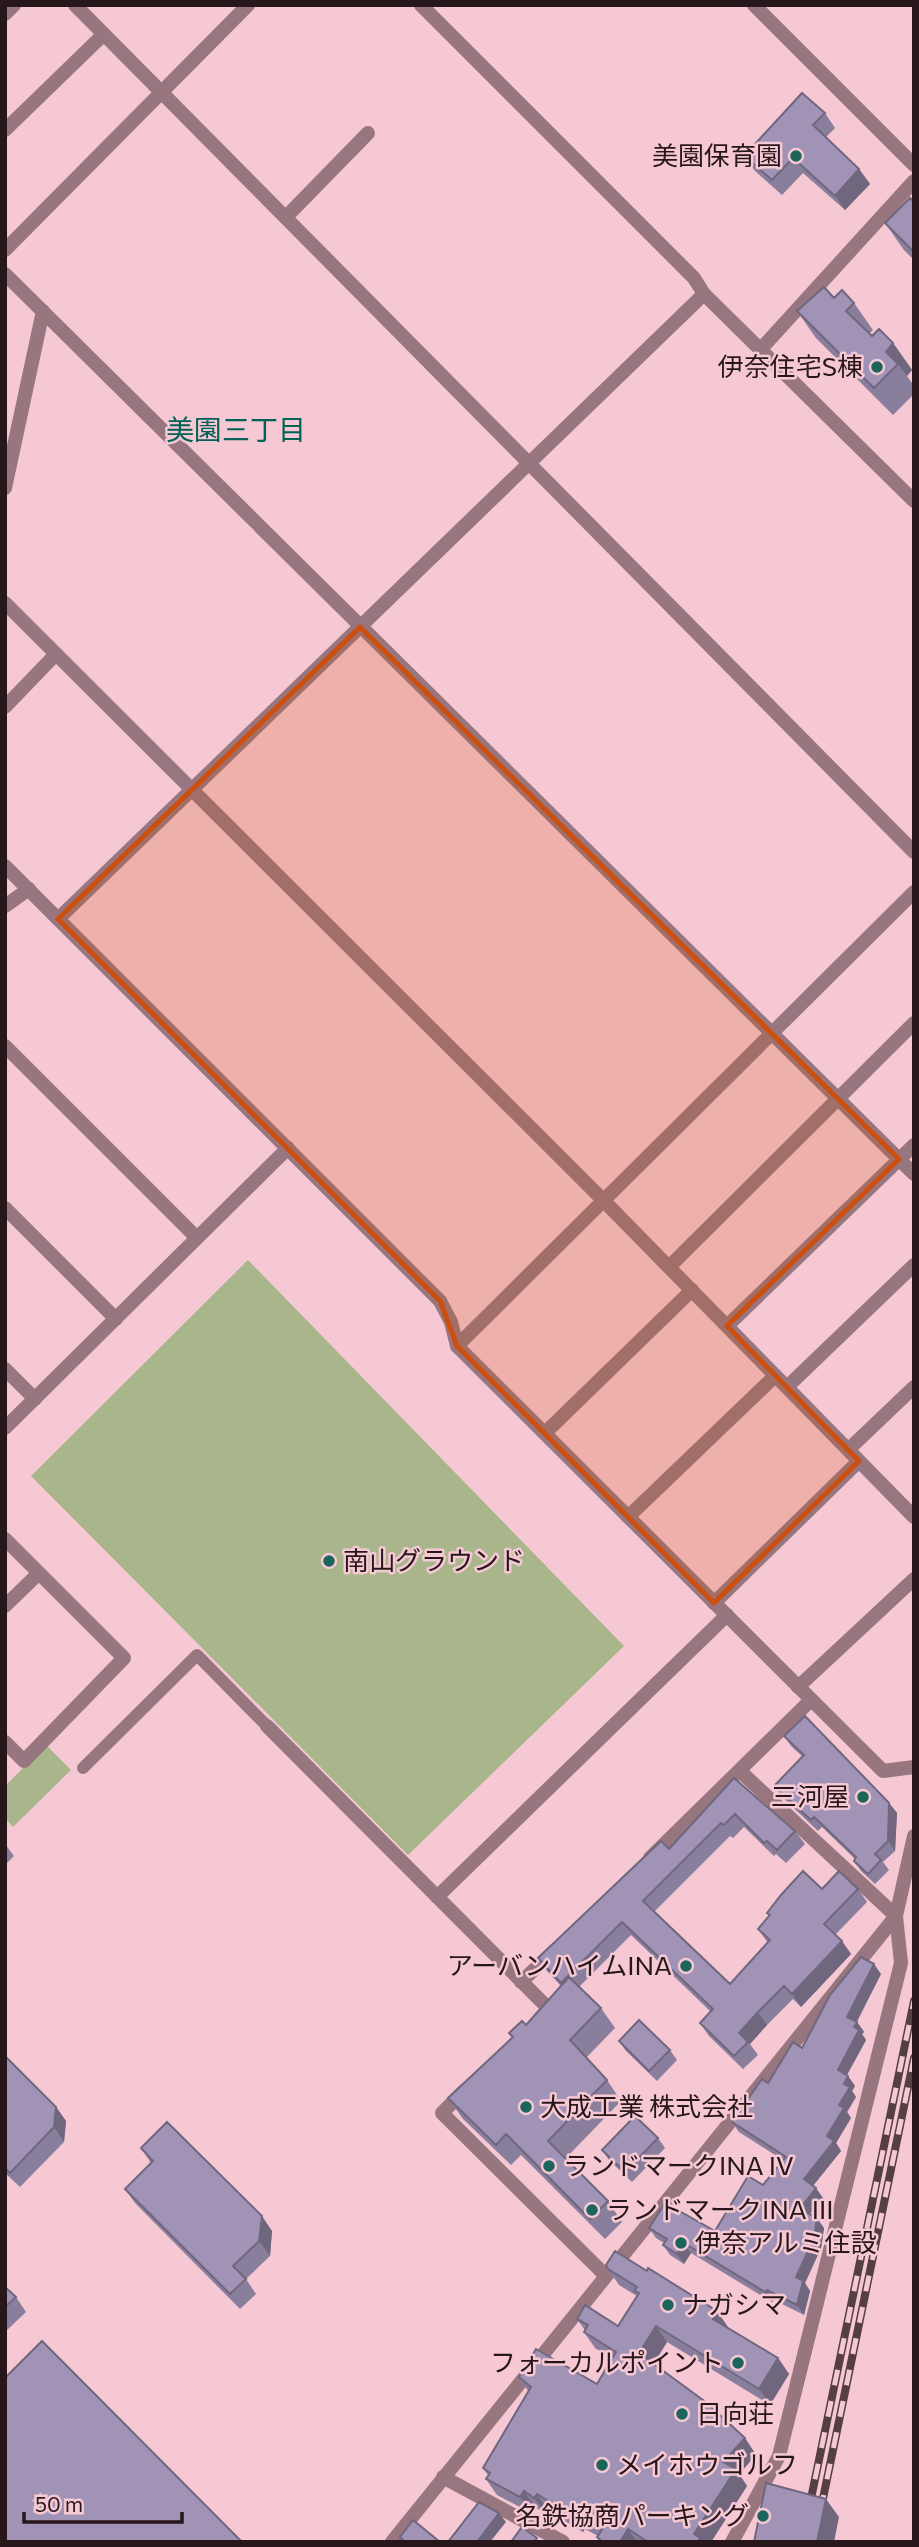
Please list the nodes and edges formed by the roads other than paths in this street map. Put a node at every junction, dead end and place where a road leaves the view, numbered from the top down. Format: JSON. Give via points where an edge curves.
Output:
{"nodes":[{"id":1,"x":14,"y":5,"type":"edge"},
{"id":2,"x":75,"y":5,"type":"edge"},
{"id":3,"x":248,"y":5,"type":"edge"},
{"id":4,"x":421,"y":5,"type":"edge"},
{"id":5,"x":754,"y":5,"type":"edge"},
{"id":6,"x":5,"y":14,"type":"edge"},
{"id":7,"x":104,"y":34,"type":"junction"},
{"id":8,"x":164,"y":93,"type":"junction"},
{"id":9,"x":5,"y":130,"type":"edge"},
{"id":10,"x":368,"y":133,"type":"dead end"},
{"id":11,"x":914,"y":165,"type":"edge"},
{"id":12,"x":914,"y":181,"type":"edge"},
{"id":13,"x":286,"y":217,"type":"junction"},
{"id":14,"x":5,"y":250,"type":"edge"},
{"id":15,"x":5,"y":274,"type":"edge"},
{"id":16,"x":704,"y":294,"type":"junction"},
{"id":17,"x":43,"y":311,"type":"junction"},
{"id":18,"x":760,"y":350,"type":"junction"},
{"id":19,"x":529,"y":463,"type":"junction"},
{"id":20,"x":5,"y":488,"type":"edge"},
{"id":21,"x":914,"y":501,"type":"edge"},
{"id":22,"x":5,"y":603,"type":"edge"},
{"id":23,"x":360,"y":627,"type":"junction"},
{"id":24,"x":57,"y":654,"type":"junction"},
{"id":25,"x":5,"y":707,"type":"edge"},
{"id":26,"x":192,"y":789,"type":"junction"},
{"id":27,"x":914,"y":852,"type":"edge"},
{"id":28,"x":5,"y":866,"type":"edge"},
{"id":29,"x":29,"y":890,"type":"junction"},
{"id":30,"x":914,"y":892,"type":"edge"},
{"id":31,"x":5,"y":906,"type":"edge"},
{"id":32,"x":58,"y":919,"type":"junction"},
{"id":33,"x":914,"y":1023,"type":"edge"},
{"id":34,"x":773,"y":1032,"type":"junction"},
{"id":35,"x":5,"y":1046,"type":"edge"},
{"id":36,"x":838,"y":1098,"type":"junction"},
{"id":37,"x":914,"y":1145,"type":"edge"},
{"id":38,"x":288,"y":1148,"type":"junction"},
{"id":39,"x":899,"y":1159,"type":"junction"},
{"id":40,"x":914,"y":1174,"type":"edge"},
{"id":41,"x":603,"y":1200,"type":"junction"},
{"id":42,"x":5,"y":1208,"type":"edge"},
{"id":43,"x":197,"y":1238,"type":"junction"},
{"id":44,"x":914,"y":1265,"type":"edge"},
{"id":45,"x":669,"y":1266,"type":"junction"},
{"id":46,"x":692,"y":1290,"type":"junction"},
{"id":47,"x":116,"y":1319,"type":"junction"},
{"id":48,"x":727,"y":1326,"type":"junction"},
{"id":49,"x":457,"y":1346,"type":"junction"},
{"id":50,"x":5,"y":1369,"type":"edge"},
{"id":51,"x":775,"y":1376,"type":"junction"},
{"id":52,"x":787,"y":1387,"type":"junction"},
{"id":53,"x":914,"y":1387,"type":"edge"},
{"id":54,"x":35,"y":1399,"type":"junction"},
{"id":55,"x":5,"y":1429,"type":"edge"},
{"id":56,"x":545,"y":1433,"type":"junction"},
{"id":57,"x":848,"y":1450,"type":"junction"},
{"id":58,"x":859,"y":1461,"type":"junction"},
{"id":59,"x":911,"y":1510,"type":"edge"},
{"id":60,"x":628,"y":1517,"type":"junction"},
{"id":61,"x":5,"y":1539,"type":"edge"},
{"id":62,"x":39,"y":1573,"type":"junction"},
{"id":63,"x":914,"y":1579,"type":"edge"},
{"id":64,"x":714,"y":1602,"type":"junction"},
{"id":65,"x":5,"y":1606,"type":"edge"},
{"id":66,"x":727,"y":1615,"type":"junction"},
{"id":67,"x":798,"y":1687,"type":"junction"},
{"id":68,"x":811,"y":1700,"type":"junction"},
{"id":69,"x":267,"y":1726,"type":"joint"},
{"id":70,"x":5,"y":1742,"type":"edge"},
{"id":71,"x":914,"y":1767,"type":"edge"},
{"id":72,"x":83,"y":1768,"type":"dead end"},
{"id":73,"x":741,"y":1772,"type":"junction"},
{"id":74,"x":914,"y":1836,"type":"edge"},
{"id":75,"x":641,"y":1867,"type":"edge"},
{"id":76,"x":437,"y":1897,"type":"junction"},
{"id":77,"x":896,"y":1916,"type":"junction"},
{"id":78,"x":561,"y":1943,"type":"edge"},
{"id":79,"x":521,"y":1982,"type":"junction"},
{"id":80,"x":530,"y":2028,"type":"edge"},
{"id":81,"x":481,"y":2075,"type":"edge"},
{"id":82,"x":604,"y":2275,"type":"junction"},
{"id":83,"x":443,"y":2477,"type":"junction"},
{"id":84,"x":392,"y":2542,"type":"edge"},
{"id":85,"x":563,"y":2542,"type":"edge"},
{"id":86,"x":732,"y":2542,"type":"edge"}],
"edges":[{"from":1,"to":6,"type":"street"},
{"from":2,"to":7,"type":"street"},
{"from":3,"to":8,"type":"street"},
{"from":4,"to":16,"type":"street","via":[[694,278]]},
{"from":5,"to":11,"type":"street"},
{"from":7,"to":8,"type":"street"},
{"from":7,"to":9,"type":"street"},
{"from":8,"to":13,"type":"street"},
{"from":8,"to":14,"type":"street"},
{"from":10,"to":13,"type":"street"},
{"from":12,"to":18,"type":"street"},
{"from":13,"to":19,"type":"street"},
{"from":15,"to":17,"type":"street"},
{"from":16,"to":18,"type":"street"},
{"from":16,"to":19,"type":"street"},
{"from":17,"to":20,"type":"street"},
{"from":17,"to":23,"type":"street"},
{"from":18,"to":21,"type":"street"},
{"from":19,"to":23,"type":"street"},
{"from":19,"to":27,"type":"street"},
{"from":22,"to":24,"type":"street"},
{"from":23,"to":26,"type":"street"},
{"from":23,"to":34,"type":"street"},
{"from":24,"to":25,"type":"street"},
{"from":24,"to":26,"type":"street"},
{"from":26,"to":32,"type":"street"},
{"from":26,"to":41,"type":"street"},
{"from":28,"to":29,"type":"street"},
{"from":29,"to":31,"type":"street"},
{"from":29,"to":32,"type":"street"},
{"from":30,"to":34,"type":"street"},
{"from":32,"to":38,"type":"street"},
{"from":33,"to":36,"type":"street"},
{"from":34,"to":36,"type":"street"},
{"from":34,"to":41,"type":"street"},
{"from":35,"to":43,"type":"street"},
{"from":36,"to":39,"type":"street"},
{"from":36,"to":45,"type":"street"},
{"from":37,"to":39,"type":"street"},
{"from":38,"to":43,"type":"street"},
{"from":38,"to":49,"type":"street","via":[[440,1301]]},
{"from":39,"to":40,"type":"street"},
{"from":39,"to":48,"type":"street"},
{"from":41,"to":45,"type":"street"},
{"from":41,"to":49,"type":"street"},
{"from":42,"to":47,"type":"street"},
{"from":43,"to":47,"type":"street"},
{"from":44,"to":52,"type":"street"},
{"from":45,"to":46,"type":"street"},
{"from":46,"to":48,"type":"street"},
{"from":46,"to":56,"type":"street"},
{"from":47,"to":54,"type":"street"},
{"from":48,"to":51,"type":"street"},
{"from":49,"to":56,"type":"street"},
{"from":50,"to":54,"type":"street"},
{"from":51,"to":52,"type":"street"},
{"from":51,"to":60,"type":"street"},
{"from":52,"to":57,"type":"street"},
{"from":53,"to":57,"type":"street"},
{"from":54,"to":55,"type":"street"},
{"from":56,"to":60,"type":"street"},
{"from":57,"to":58,"type":"street"},
{"from":58,"to":59,"type":"street"},
{"from":58,"to":64,"type":"street"},
{"from":60,"to":64,"type":"street"},
{"from":61,"to":62,"type":"street"},
{"from":62,"to":65,"type":"street"},
{"from":62,"to":70,"type":"street","via":[[124,1658],[24,1761]]},
{"from":63,"to":67,"type":"street"},
{"from":64,"to":66,"type":"street"},
{"from":66,"to":67,"type":"street"},
{"from":66,"to":76,"type":"street"},
{"from":67,"to":68,"type":"street"},
{"from":68,"to":71,"type":"street","via":[[883,1771]]},
{"from":68,"to":73,"type":"street"},
{"from":69,"to":72,"type":"street","via":[[197,1655]]},
{"from":69,"to":76,"type":"street"},
{"from":73,"to":75,"type":"street"},
{"from":73,"to":77,"type":"street"},
{"from":74,"to":77,"type":"street"},
{"from":76,"to":79,"type":"street"},
{"from":77,"to":82,"type":"street"},
{"from":77,"to":86,"type":"street","via":[[901,1963],[803,2369],[779,2456]]},
{"from":78,"to":79,"type":"street"},
{"from":79,"to":80,"type":"street","via":[[549,2009]]},
{"from":81,"to":82,"type":"street","via":[[442,2113]]},
{"from":82,"to":83,"type":"street"},
{"from":83,"to":84,"type":"street"},
{"from":83,"to":85,"type":"street"}]}
